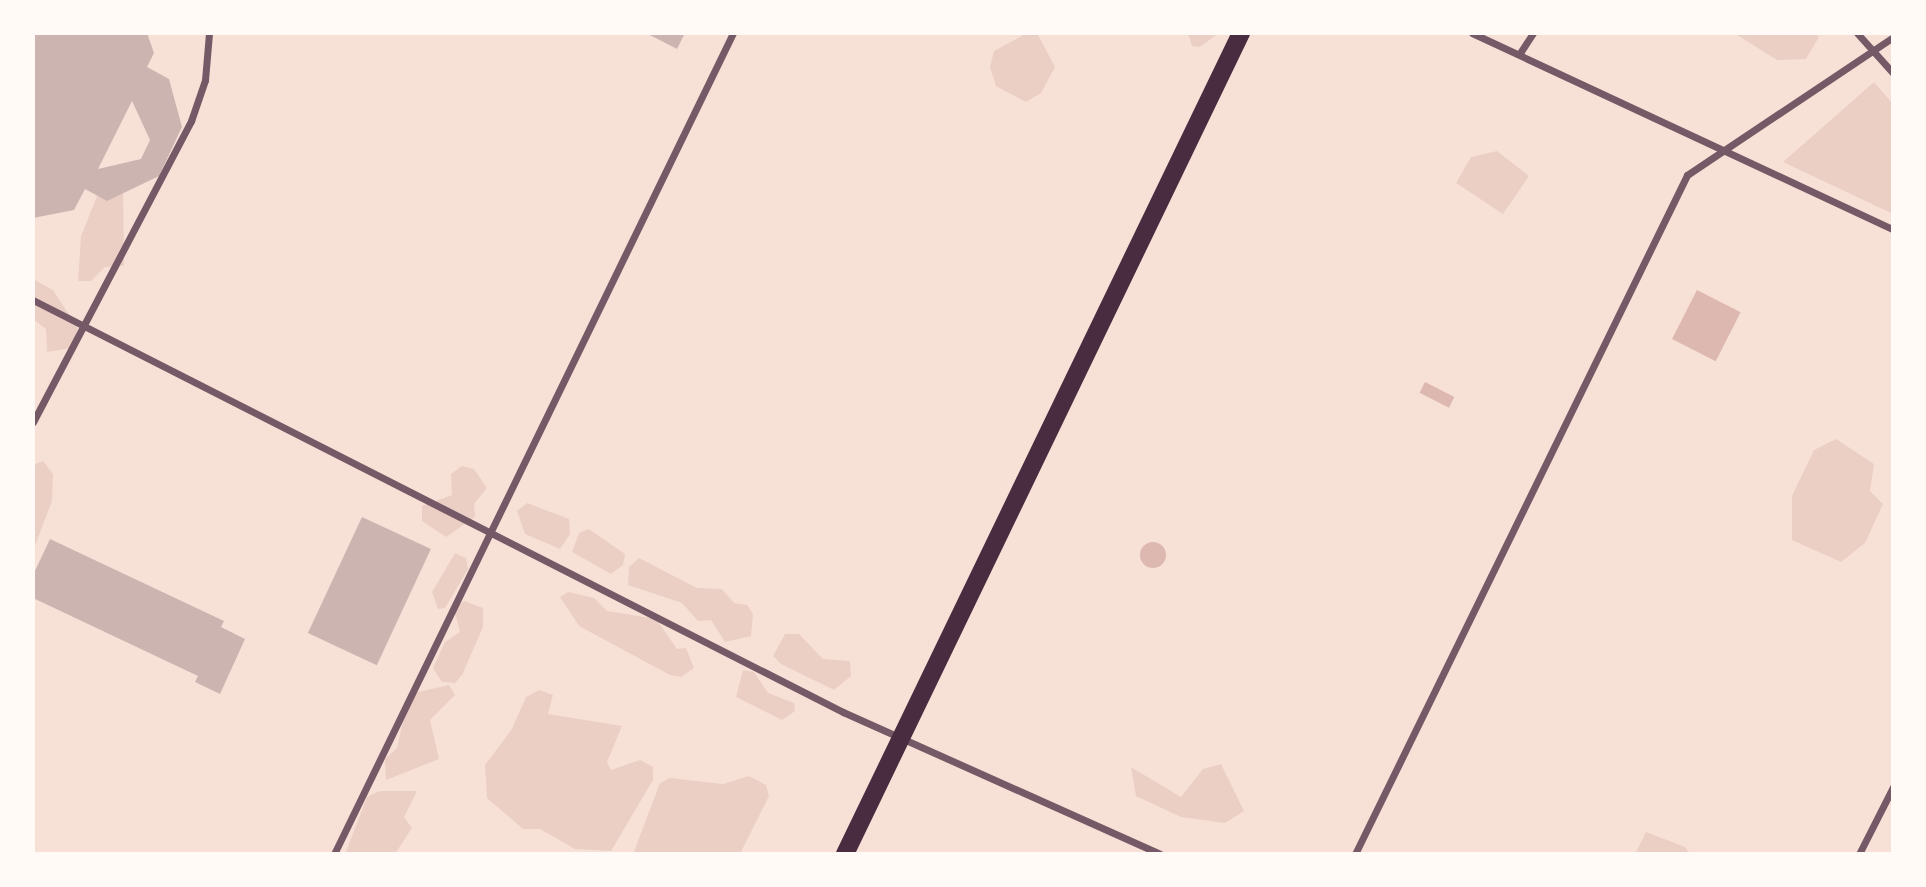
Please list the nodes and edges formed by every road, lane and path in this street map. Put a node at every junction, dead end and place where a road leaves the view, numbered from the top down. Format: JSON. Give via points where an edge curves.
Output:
{"nodes":[{"id":1,"x":209,"y":33,"type":"edge"},
{"id":2,"x":733,"y":33,"type":"edge"},
{"id":3,"x":1241,"y":33,"type":"edge"},
{"id":4,"x":1472,"y":33,"type":"edge"},
{"id":5,"x":1533,"y":33,"type":"edge"},
{"id":6,"x":1857,"y":33,"type":"edge"},
{"id":7,"x":1893,"y":37,"type":"edge"},
{"id":8,"x":1875,"y":52,"type":"junction"},
{"id":9,"x":1521,"y":53,"type":"junction"},
{"id":10,"x":1893,"y":73,"type":"edge"},
{"id":11,"x":1727,"y":152,"type":"junction"},
{"id":12,"x":1893,"y":229,"type":"edge"},
{"id":13,"x":33,"y":300,"type":"edge"},
{"id":14,"x":79,"y":325,"type":"junction"},
{"id":15,"x":33,"y":422,"type":"edge"},
{"id":16,"x":493,"y":533,"type":"junction"},
{"id":17,"x":901,"y":740,"type":"junction"},
{"id":18,"x":1893,"y":787,"type":"edge"},
{"id":19,"x":334,"y":854,"type":"edge"},
{"id":20,"x":845,"y":854,"type":"edge"},
{"id":21,"x":1160,"y":854,"type":"edge"},
{"id":22,"x":1355,"y":854,"type":"edge"},
{"id":23,"x":1859,"y":854,"type":"edge"}],
"edges":[{"from":1,"to":14,"type":"street","via":[[205,80],[191,121]]},
{"from":2,"to":16,"type":"street"},
{"from":3,"to":17,"type":"main road"},
{"from":4,"to":9,"type":"street"},
{"from":5,"to":9,"type":"street"},
{"from":6,"to":8,"type":"street"},
{"from":7,"to":8,"type":"street"},
{"from":8,"to":10,"type":"street"},
{"from":8,"to":11,"type":"street"},
{"from":9,"to":11,"type":"street"},
{"from":11,"to":12,"type":"street"},
{"from":11,"to":22,"type":"street","via":[[1687,175]]},
{"from":13,"to":14,"type":"street"},
{"from":14,"to":15,"type":"street"},
{"from":14,"to":16,"type":"street"},
{"from":16,"to":17,"type":"street"},
{"from":16,"to":19,"type":"street"},
{"from":17,"to":20,"type":"main road"},
{"from":17,"to":21,"type":"street","via":[[939,751]]},
{"from":18,"to":23,"type":"street"}]}
